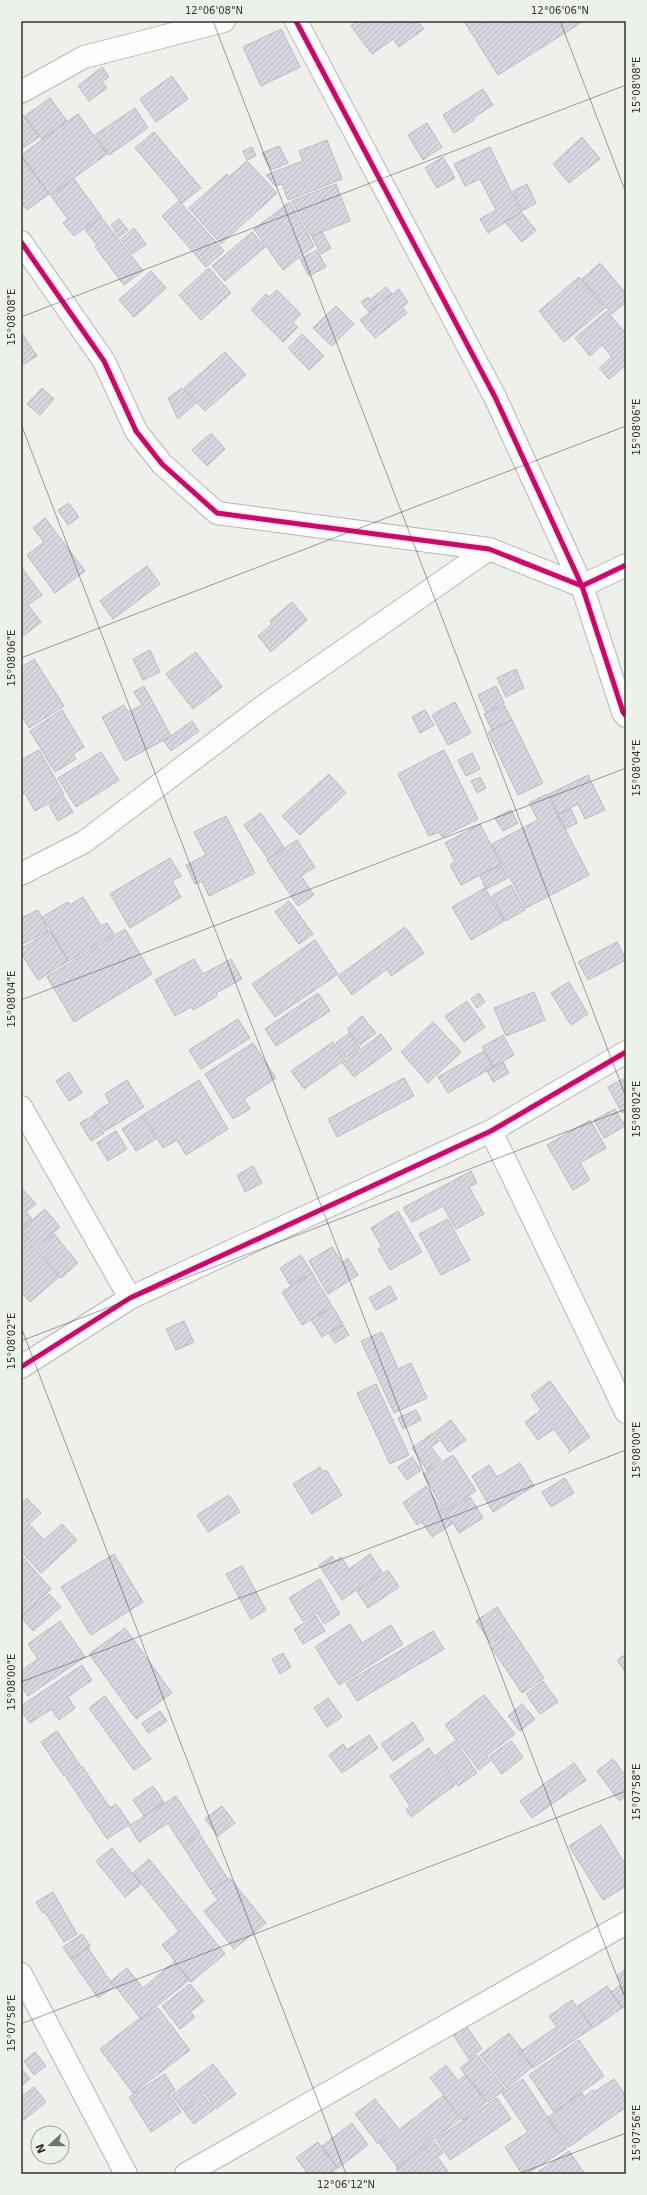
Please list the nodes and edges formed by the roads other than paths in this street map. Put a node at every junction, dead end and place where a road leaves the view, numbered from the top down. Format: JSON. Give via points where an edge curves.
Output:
{"nodes":[{"id":1,"x":224,"y":21,"type":"edge"},
{"id":2,"x":296,"y":21,"type":"edge"},
{"id":3,"x":21,"y":92,"type":"edge"},
{"id":4,"x":21,"y":242,"type":"edge"},
{"id":5,"x":490,"y":549,"type":"junction"},
{"id":6,"x":626,"y":565,"type":"edge"},
{"id":7,"x":582,"y":586,"type":"junction"},
{"id":8,"x":626,"y":716,"type":"edge"},
{"id":9,"x":21,"y":874,"type":"edge"},
{"id":10,"x":626,"y":1052,"type":"edge"},
{"id":11,"x":21,"y":1107,"type":"edge"},
{"id":12,"x":491,"y":1131,"type":"junction"},
{"id":13,"x":130,"y":1298,"type":"junction"},
{"id":14,"x":21,"y":1367,"type":"edge"},
{"id":15,"x":626,"y":1412,"type":"edge"},
{"id":16,"x":626,"y":1923,"type":"edge"},
{"id":17,"x":21,"y":1974,"type":"edge"},
{"id":18,"x":126,"y":2174,"type":"edge"},
{"id":19,"x":186,"y":2174,"type":"edge"}],
"edges":[{"from":1,"to":3,"type":"street","via":[[84,57]]},
{"from":2,"to":7,"type":"street","via":[[495,396]]},
{"from":4,"to":5,"type":"street","via":[[104,361],[136,431],[162,464],[217,512]]},
{"from":5,"to":7,"type":"street"},
{"from":5,"to":9,"type":"street","via":[[265,705],[84,842]]},
{"from":6,"to":7,"type":"street"},
{"from":7,"to":8,"type":"street"},
{"from":10,"to":12,"type":"street"},
{"from":11,"to":13,"type":"street"},
{"from":12,"to":13,"type":"street"},
{"from":12,"to":15,"type":"street"},
{"from":13,"to":14,"type":"street"},
{"from":16,"to":19,"type":"street"},
{"from":17,"to":18,"type":"street"}]}
